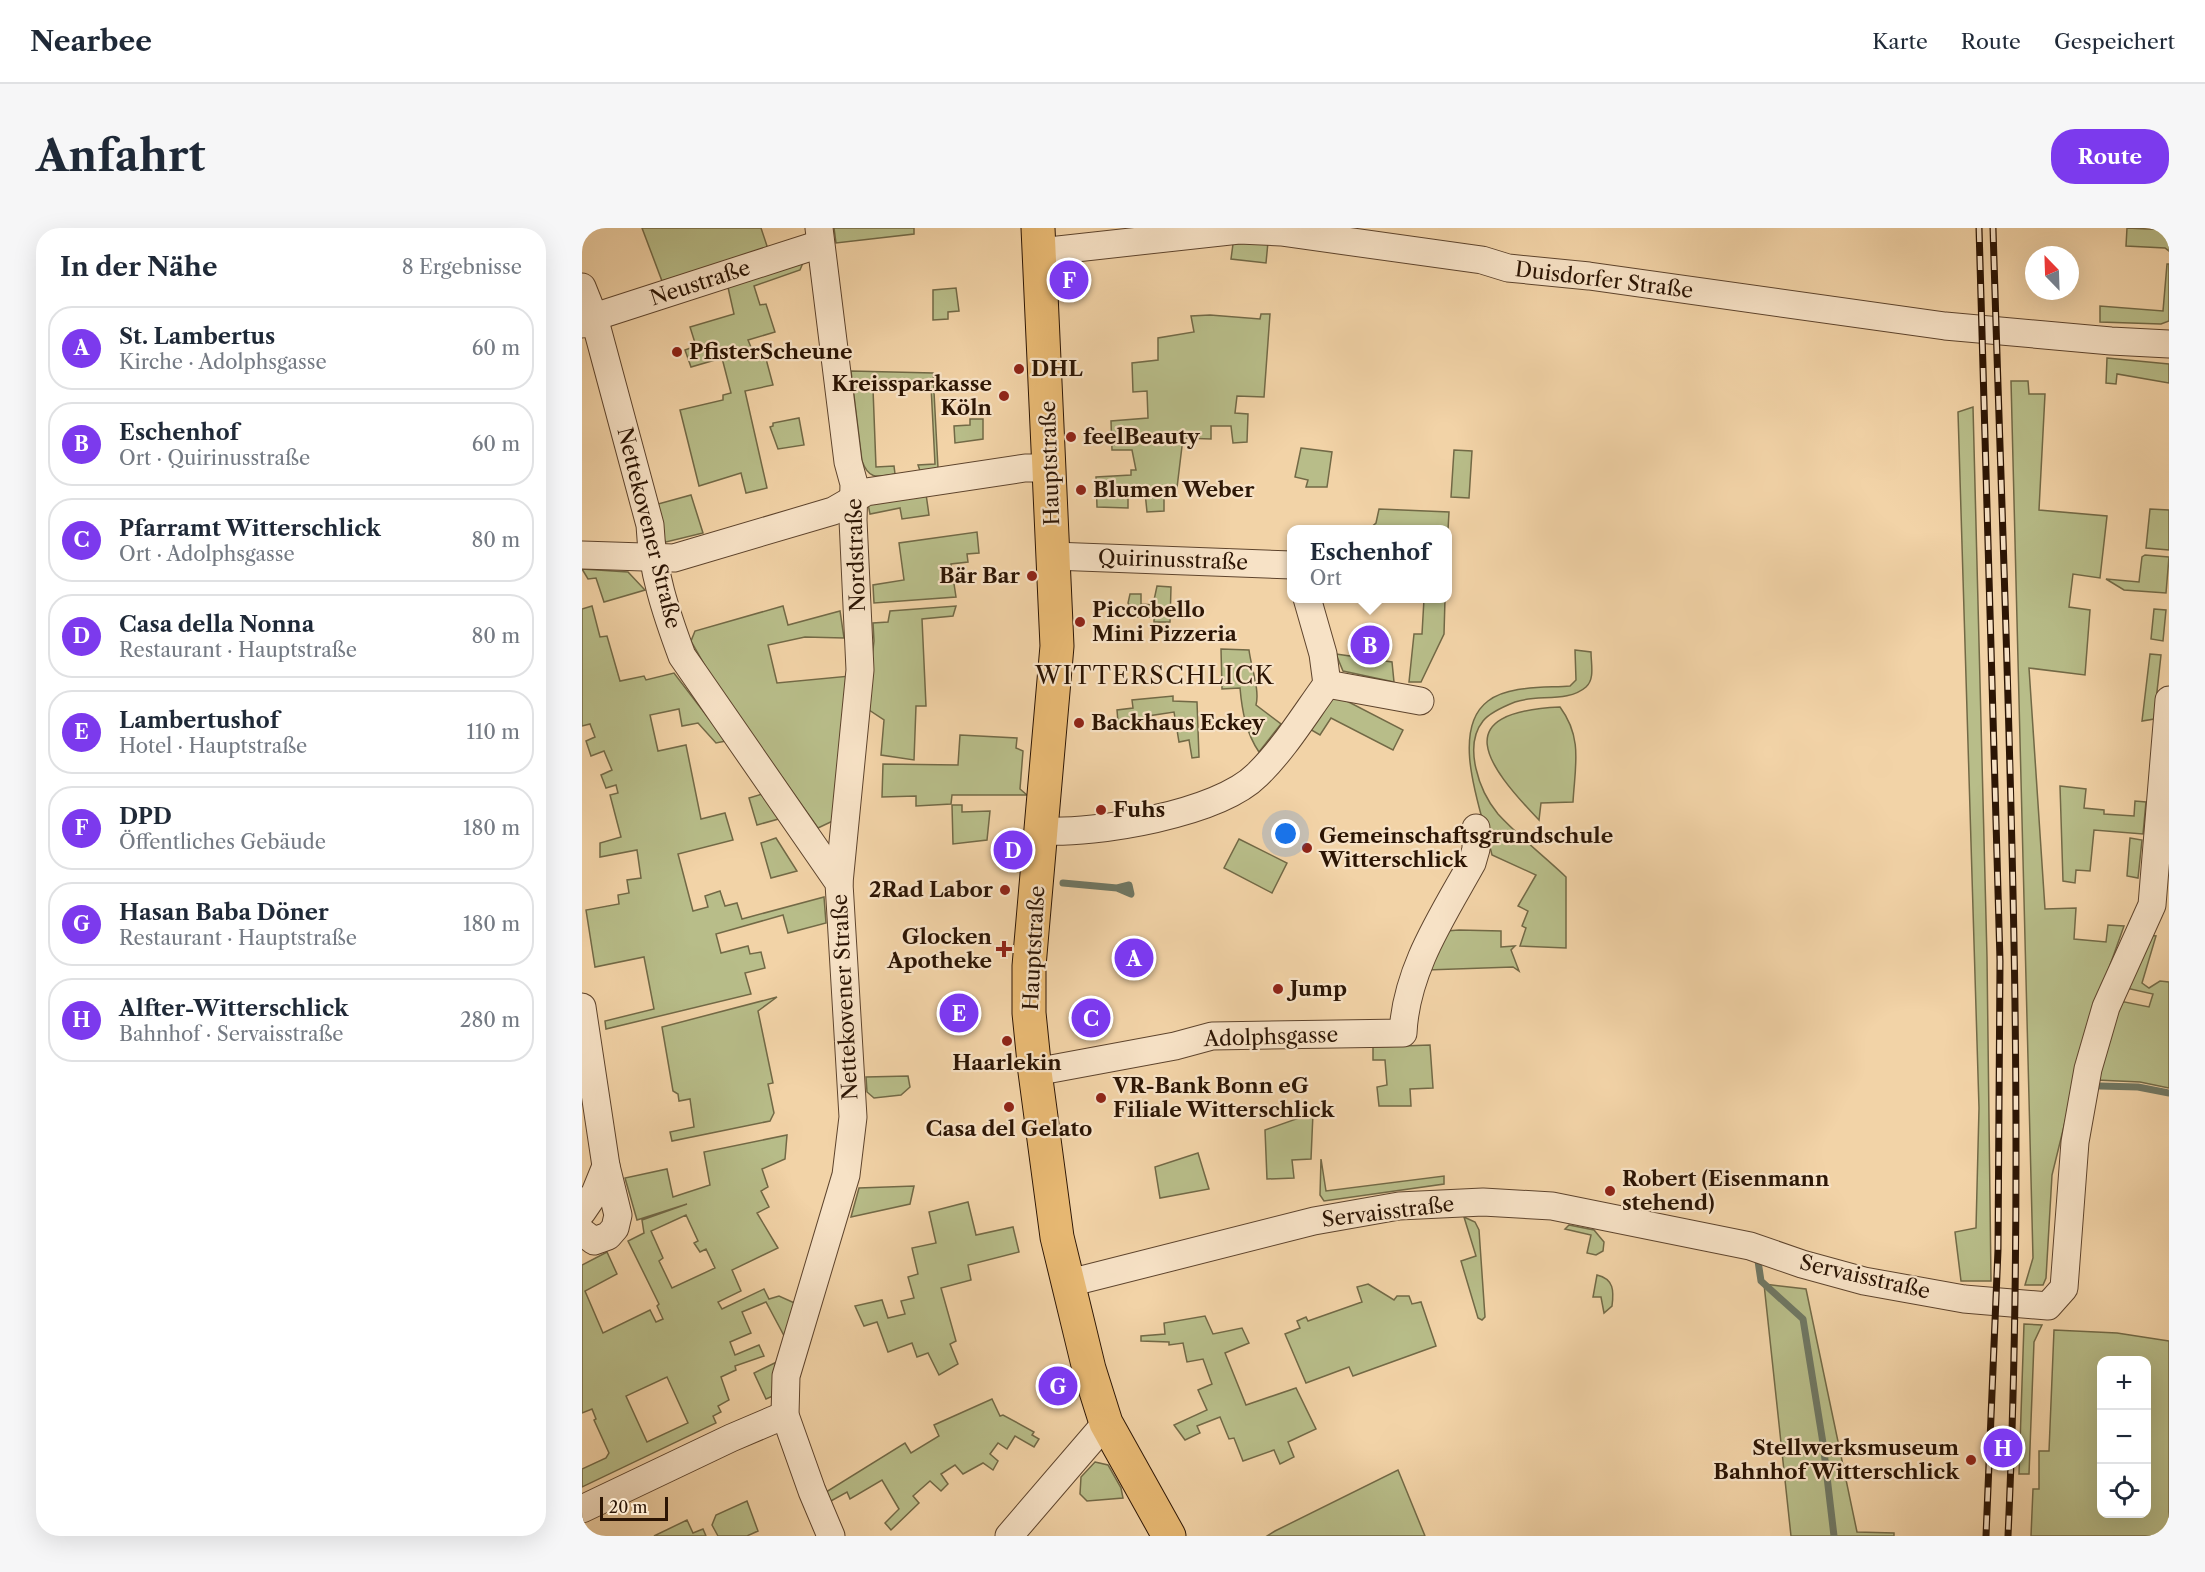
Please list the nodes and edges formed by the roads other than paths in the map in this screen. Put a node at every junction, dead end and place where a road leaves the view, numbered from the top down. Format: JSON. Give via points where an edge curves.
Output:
{"nodes":[{"id":1,"x":819,"y":236,"type":"edge"},
{"id":2,"x":1039,"y":240,"type":"edge"},
{"id":3,"x":582,"y":287,"type":"edge"},
{"id":4,"x":588,"y":321,"type":"edge"},
{"id":5,"x":2169,"y":344,"type":"edge"},
{"id":6,"x":1050,"y":468,"type":"junction"},
{"id":7,"x":853,"y":498,"type":"junction"},
{"id":8,"x":582,"y":555,"type":"edge"},
{"id":9,"x":1053,"y":555,"type":"junction"},
{"id":10,"x":651,"y":557,"type":"junction"},
{"id":11,"x":1287,"y":565,"type":"edge"},
{"id":12,"x":1308,"y":603,"type":"edge"},
{"id":13,"x":1327,"y":684,"type":"junction"},
{"id":14,"x":2169,"y":700,"type":"edge"},
{"id":15,"x":1420,"y":701,"type":"dead end"},
{"id":16,"x":1476,"y":828,"type":"dead end"},
{"id":17,"x":1042,"y":831,"type":"junction"},
{"id":18,"x":838,"y":883,"type":"junction"},
{"id":19,"x":2160,"y":906,"type":"edge"},
{"id":20,"x":582,"y":1007,"type":"edge"},
{"id":21,"x":1035,"y":1072,"type":"junction"},
{"id":22,"x":606,"y":1166,"type":"junction"},
{"id":23,"x":582,"y":1212,"type":"edge"},
{"id":24,"x":582,"y":1232,"type":"edge"},
{"id":25,"x":1069,"y":1283,"type":"junction"},
{"id":26,"x":785,"y":1415,"type":"junction"},
{"id":27,"x":1106,"y":1423,"type":"junction"},
{"id":28,"x":582,"y":1509,"type":"edge"},
{"id":29,"x":831,"y":1536,"type":"edge"},
{"id":30,"x":1009,"y":1536,"type":"edge"},
{"id":31,"x":1169,"y":1536,"type":"edge"}],
"edges":[{"from":1,"to":4,"type":"street","name":"Neustraße"},
{"from":1,"to":7,"type":"street","name":"Nordstraße"},
{"from":2,"to":5,"type":"street","name":"Duisdorfer Straße","via":[[1239,230],[1281,232],[1482,260],[1508,268],[1944,326]]},
{"from":2,"to":6,"type":"main road","name":"Hauptstraße"},
{"from":3,"to":4,"type":"street","name":"Nettekovener Straße"},
{"from":4,"to":10,"type":"street","name":"Nettekovener Straße","via":[[650,525]]},
{"from":6,"to":7,"type":"street","via":[[1025,468],[866,492]]},
{"from":6,"to":9,"type":"main road","name":"Hauptstraße"},
{"from":7,"to":10,"type":"street","via":[[833,512],[674,558]]},
{"from":7,"to":18,"type":"street","name":"Nordstraße","via":[[860,670]]},
{"from":8,"to":10,"type":"street"},
{"from":9,"to":11,"type":"street","name":"Quirinusstraße"},
{"from":9,"to":17,"type":"main road","name":"Hauptstraße","via":[[1057,646]]},
{"from":10,"to":18,"type":"street","name":"Nettekovener Straße","via":[[668,619],[688,666]]},
{"from":12,"to":13,"type":"street"},
{"from":13,"to":15,"type":"street"},
{"from":13,"to":17,"type":"street","via":[[1256,776],[1223,798],[1160,818],[1062,832]]},
{"from":14,"to":19,"type":"street","name":"Servaisstraße"},
{"from":16,"to":21,"type":"street","name":"Adolphsgasse","via":[[1472,863],[1417,965],[1404,1013],[1403,1033],[1212,1036]]},
{"from":17,"to":21,"type":"main road","name":"Hauptstraße","via":[[1029,966]]},
{"from":18,"to":26,"type":"street","name":"Nettekovener Straße","via":[[853,1117],[846,1175],[786,1376]]},
{"from":19,"to":25,"type":"street","name":"Servaisstraße","via":[[2106,1007],[2088,1069],[2075,1142],[2064,1288],[2048,1306],[1964,1299],[1863,1281],[1750,1246],[1552,1206],[1483,1202],[1399,1206],[1314,1221]]},
{"from":20,"to":22,"type":"street"},
{"from":21,"to":25,"type":"main road","name":"Hauptstraße","via":[[1057,1237]]},
{"from":22,"to":23,"type":"street"},
{"from":22,"to":24,"type":"street","via":[[618,1215],[615,1228],[606,1238],[594,1241]]},
{"from":25,"to":27,"type":"main road","name":"Hauptstraße"},
{"from":26,"to":28,"type":"street"},
{"from":26,"to":29,"type":"street","name":"Nettekovener Straße"},
{"from":27,"to":30,"type":"street"},
{"from":27,"to":31,"type":"main road","name":"Hauptstraße"}]}
